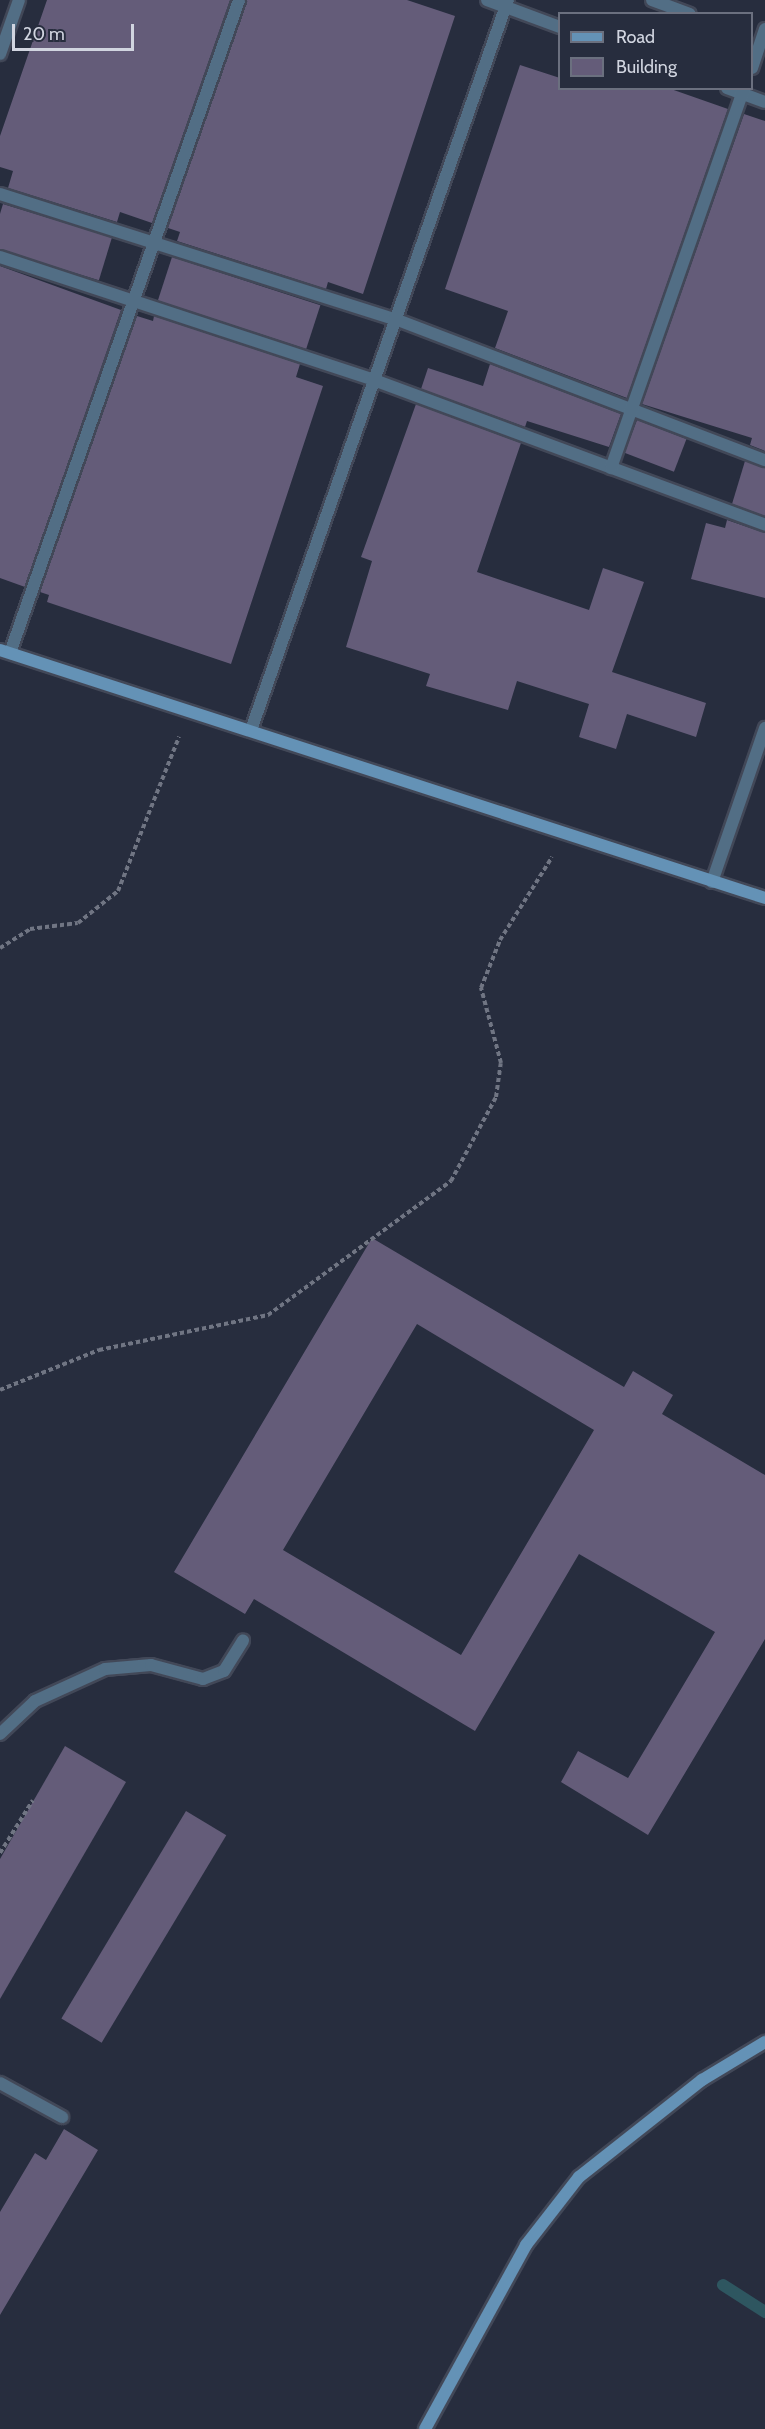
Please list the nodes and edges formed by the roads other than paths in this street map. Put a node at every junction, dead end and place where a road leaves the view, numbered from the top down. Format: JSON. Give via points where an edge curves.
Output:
{"nodes":[{"id":1,"x":19,"y":0,"type":"edge"},
{"id":2,"x":239,"y":0,"type":"edge"},
{"id":3,"x":487,"y":0,"type":"edge"},
{"id":4,"x":652,"y":0,"type":"edge"},
{"id":5,"x":507,"y":3,"type":"edge"},
{"id":6,"x":685,"y":12,"type":"edge"},
{"id":7,"x":558,"y":26,"type":"edge"},
{"id":8,"x":761,"y":36,"type":"edge"},
{"id":9,"x":0,"y":54,"type":"edge"},
{"id":10,"x":753,"y":64,"type":"edge"},
{"id":11,"x":743,"y":91,"type":"edge"},
{"id":12,"x":765,"y":102,"type":"edge"},
{"id":13,"x":0,"y":194,"type":"edge"},
{"id":14,"x":154,"y":243,"type":"junction"},
{"id":15,"x":0,"y":257,"type":"edge"},
{"id":16,"x":134,"y":301,"type":"junction"},
{"id":17,"x":395,"y":319,"type":"junction"},
{"id":18,"x":374,"y":380,"type":"junction"},
{"id":19,"x":631,"y":409,"type":"junction"},
{"id":20,"x":765,"y":460,"type":"edge"},
{"id":21,"x":610,"y":468,"type":"junction"},
{"id":22,"x":765,"y":525,"type":"edge"},
{"id":23,"x":5,"y":651,"type":"edge"},
{"id":24,"x":765,"y":728,"type":"edge"},
{"id":25,"x":251,"y":730,"type":"junction"},
{"id":26,"x":712,"y":882,"type":"junction"},
{"id":27,"x":765,"y":898,"type":"edge"},
{"id":28,"x":243,"y":1640,"type":"dead end"},
{"id":29,"x":0,"y":1734,"type":"edge"},
{"id":30,"x":765,"y":2042,"type":"edge"},
{"id":31,"x":0,"y":2083,"type":"edge"},
{"id":32,"x":62,"y":2117,"type":"dead end"},
{"id":33,"x":425,"y":2429,"type":"edge"}],
"edges":[{"from":1,"to":9,"type":"street"},
{"from":2,"to":14,"type":"street"},
{"from":3,"to":5,"type":"street"},
{"from":4,"to":6,"type":"street"},
{"from":5,"to":7,"type":"street"},
{"from":5,"to":17,"type":"street"},
{"from":8,"to":10,"type":"street"},
{"from":11,"to":12,"type":"street"},
{"from":11,"to":19,"type":"street"},
{"from":13,"to":14,"type":"street"},
{"from":14,"to":16,"type":"street"},
{"from":14,"to":17,"type":"street"},
{"from":15,"to":16,"type":"street"},
{"from":16,"to":18,"type":"street"},
{"from":16,"to":23,"type":"street"},
{"from":17,"to":18,"type":"street"},
{"from":17,"to":19,"type":"street"},
{"from":18,"to":21,"type":"street"},
{"from":18,"to":25,"type":"street"},
{"from":19,"to":20,"type":"street"},
{"from":19,"to":21,"type":"street"},
{"from":21,"to":22,"type":"street"},
{"from":23,"to":25,"type":"street"},
{"from":24,"to":26,"type":"street"},
{"from":25,"to":26,"type":"street"},
{"from":26,"to":27,"type":"street"},
{"from":28,"to":29,"type":"street","via":[[224,1671],[203,1679],[152,1665],[105,1669],[35,1701]]},
{"from":30,"to":33,"type":"street","via":[[702,2080],[579,2177],[526,2245]]},
{"from":31,"to":32,"type":"street"}]}
